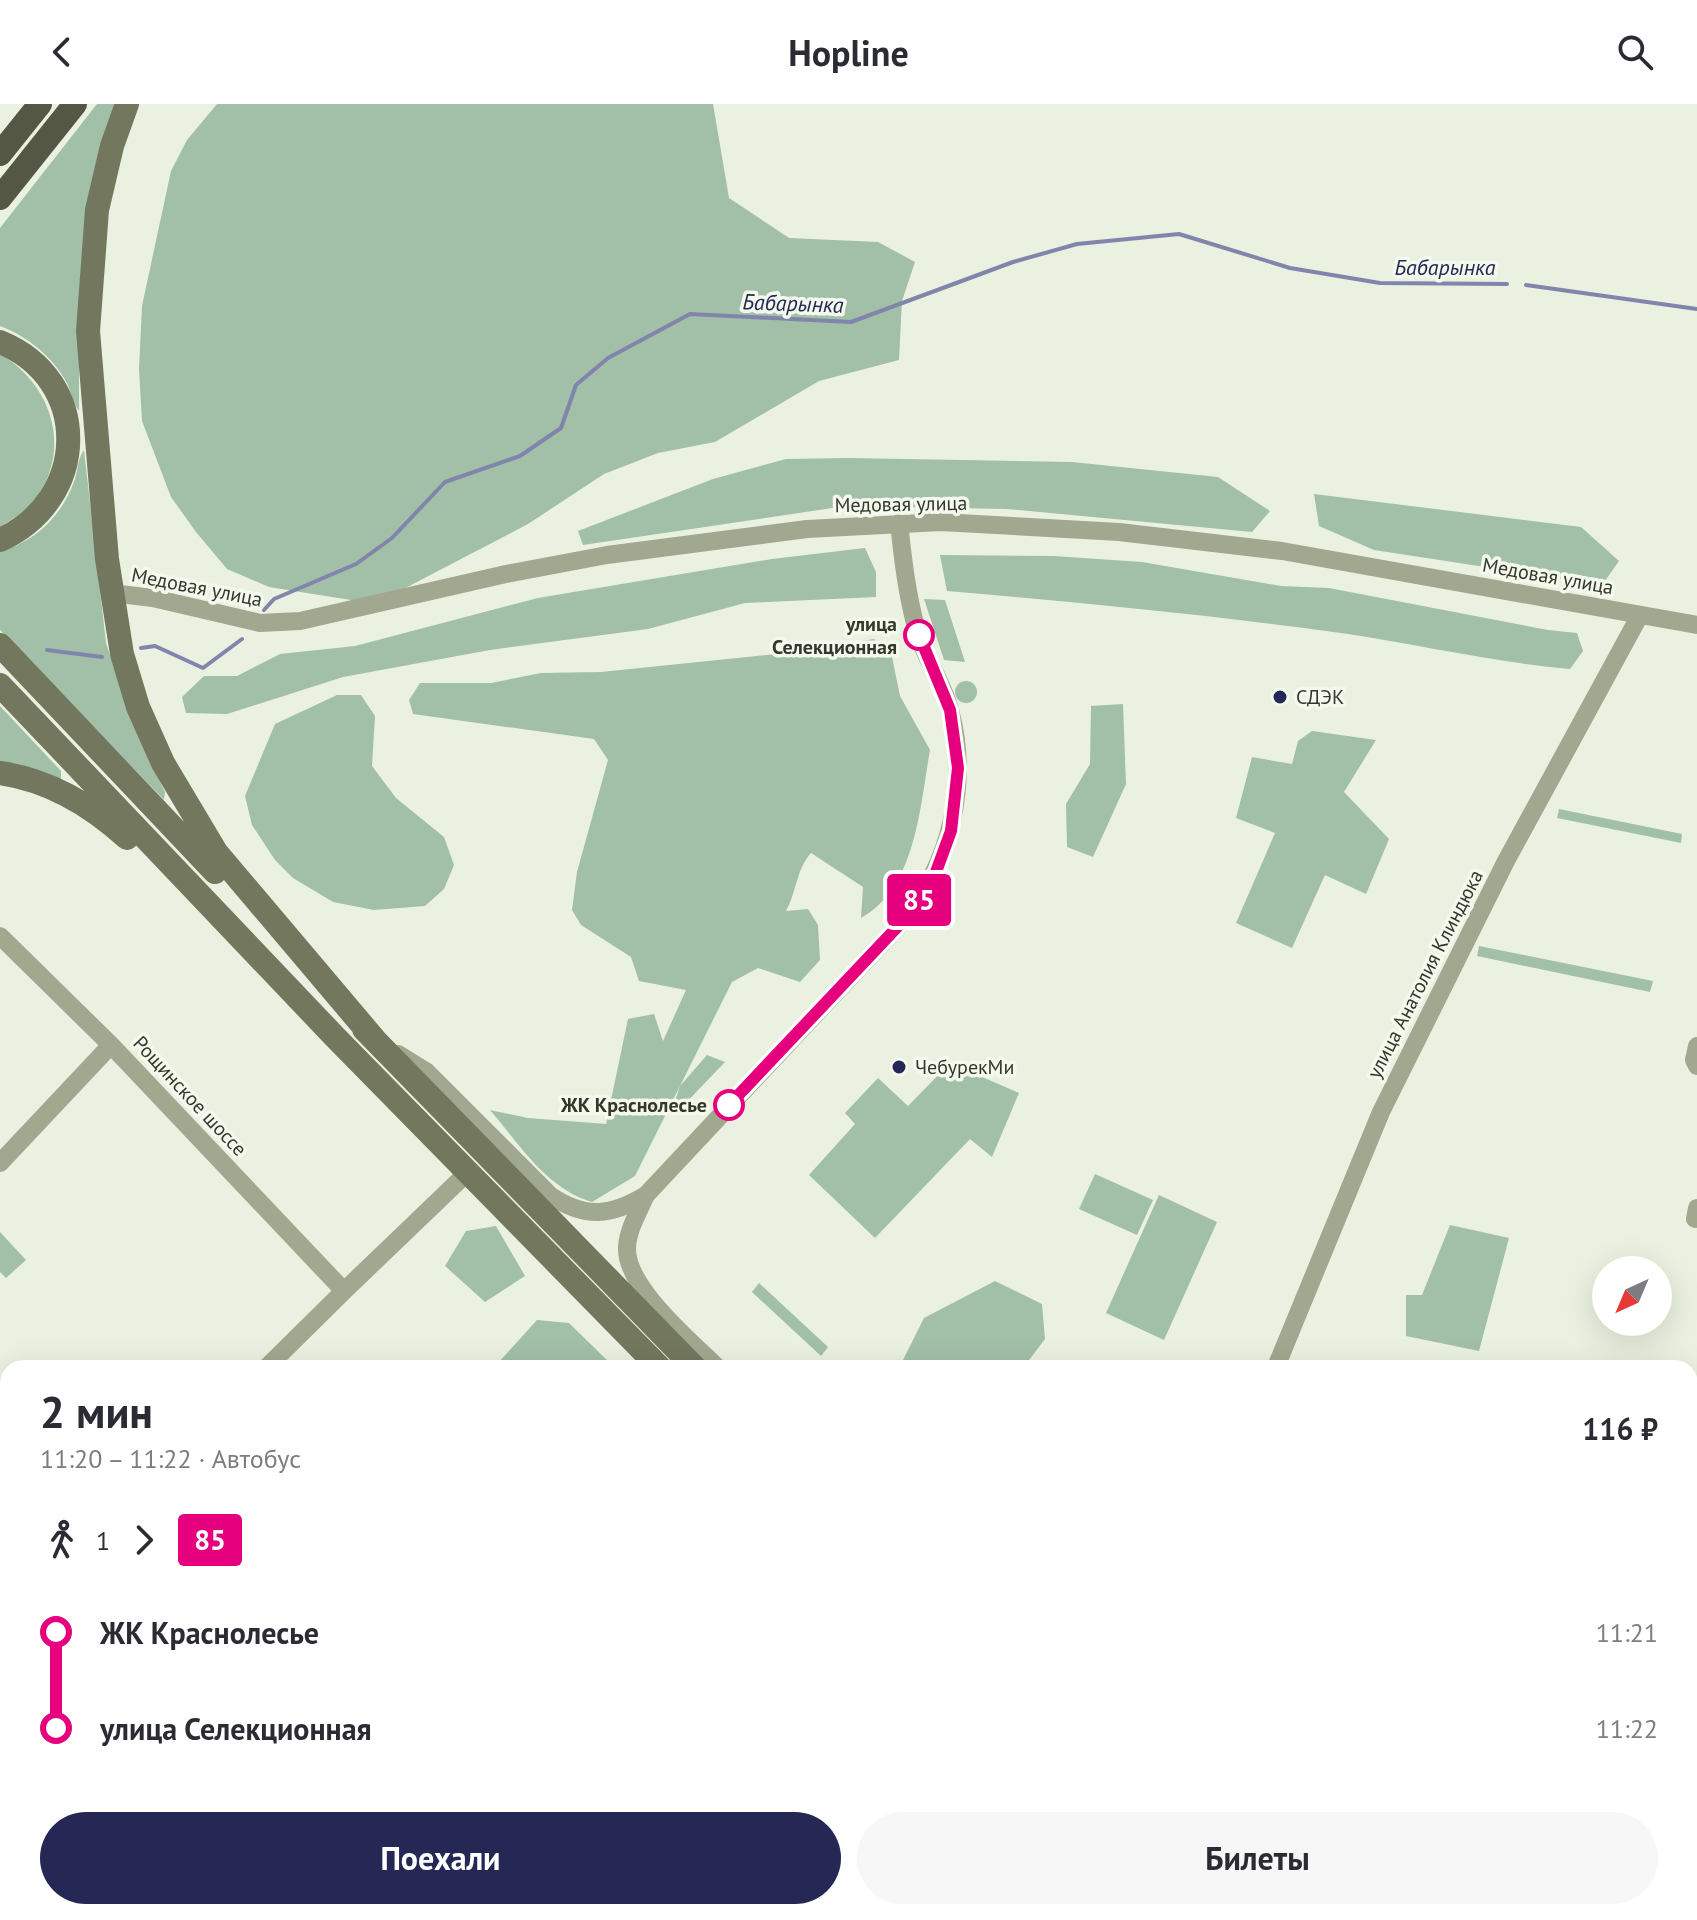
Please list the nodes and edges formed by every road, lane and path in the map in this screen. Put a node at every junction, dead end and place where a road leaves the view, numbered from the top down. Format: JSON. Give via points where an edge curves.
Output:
{"nodes":[{"id":1,"x":40,"y":104,"type":"edge"},
{"id":2,"x":75,"y":104,"type":"edge"},
{"id":3,"x":127,"y":104,"type":"edge"},
{"id":4,"x":0,"y":154,"type":"edge"},
{"id":5,"x":0,"y":198,"type":"edge"},
{"id":6,"x":0,"y":342,"type":"edge"},
{"id":7,"x":899,"y":523,"type":"junction"},
{"id":8,"x":0,"y":540,"type":"edge"},
{"id":9,"x":111,"y":593,"type":"junction"},
{"id":10,"x":1640,"y":615,"type":"junction"},
{"id":11,"x":1697,"y":625,"type":"edge"},
{"id":12,"x":0,"y":645,"type":"edge"},
{"id":13,"x":0,"y":685,"type":"edge"},
{"id":14,"x":0,"y":773,"type":"edge"},
{"id":15,"x":0,"y":936,"type":"edge"},
{"id":16,"x":335,"y":1037,"type":"junction"},
{"id":17,"x":375,"y":1040,"type":"junction"},
{"id":18,"x":111,"y":1045,"type":"junction"},
{"id":19,"x":1697,"y":1046,"type":"edge"},
{"id":20,"x":1697,"y":1066,"type":"edge"},
{"id":21,"x":0,"y":1163,"type":"edge"},
{"id":22,"x":468,"y":1172,"type":"junction"},
{"id":23,"x":646,"y":1195,"type":"junction"},
{"id":24,"x":344,"y":1291,"type":"junction"},
{"id":25,"x":274,"y":1360,"type":"edge"},
{"id":26,"x":652,"y":1360,"type":"edge"},
{"id":27,"x":687,"y":1360,"type":"edge"},
{"id":28,"x":710,"y":1360,"type":"edge"},
{"id":29,"x":1279,"y":1360,"type":"edge"}],
"edges":[{"from":1,"to":4,"type":"highway"},
{"from":2,"to":5,"type":"highway"},
{"from":3,"to":9,"type":"main road","via":[[97,210],[89,307],[93,413]]},
{"from":6,"to":8,"type":"main road","via":[[22,354],[53,387],[66,417],[69,442],[50,502],[26,527]]},
{"from":7,"to":9,"type":"street","name":"Медовая улица","via":[[722,538],[607,555],[300,621],[260,623]]},
{"from":7,"to":10,"type":"street","name":"Медовая улица","via":[[1119,532],[1282,551]]},
{"from":7,"to":23,"type":"street","via":[[907,593],[950,710],[958,768],[951,831],[936,872],[902,922]]},
{"from":9,"to":17,"type":"main road","via":[[138,707],[189,809],[235,879]]},
{"from":10,"to":11,"type":"street","name":"Медовая улица"},
{"from":10,"to":29,"type":"street","name":"улица Анатолия Клиндюка","via":[[1517,841],[1381,1112]]},
{"from":12,"to":17,"type":"main road"},
{"from":13,"to":16,"type":"main road"},
{"from":14,"to":16,"type":"main road","via":[[45,784],[117,828],[243,956]]},
{"from":15,"to":18,"type":"street","name":"Рощинское шоссе"},
{"from":16,"to":22,"type":"main road"},
{"from":17,"to":23,"type":"street","via":[[427,1072],[551,1196],[571,1209],[607,1214]]},
{"from":17,"to":27,"type":"main road"},
{"from":18,"to":21,"type":"street"},
{"from":18,"to":24,"type":"street","name":"Рощинское шоссе"},
{"from":19,"to":20,"type":"street"},
{"from":22,"to":24,"type":"street"},
{"from":22,"to":26,"type":"main road"},
{"from":23,"to":28,"type":"street","via":[[630,1233],[631,1270],[650,1298]]},
{"from":24,"to":25,"type":"street"}]}
